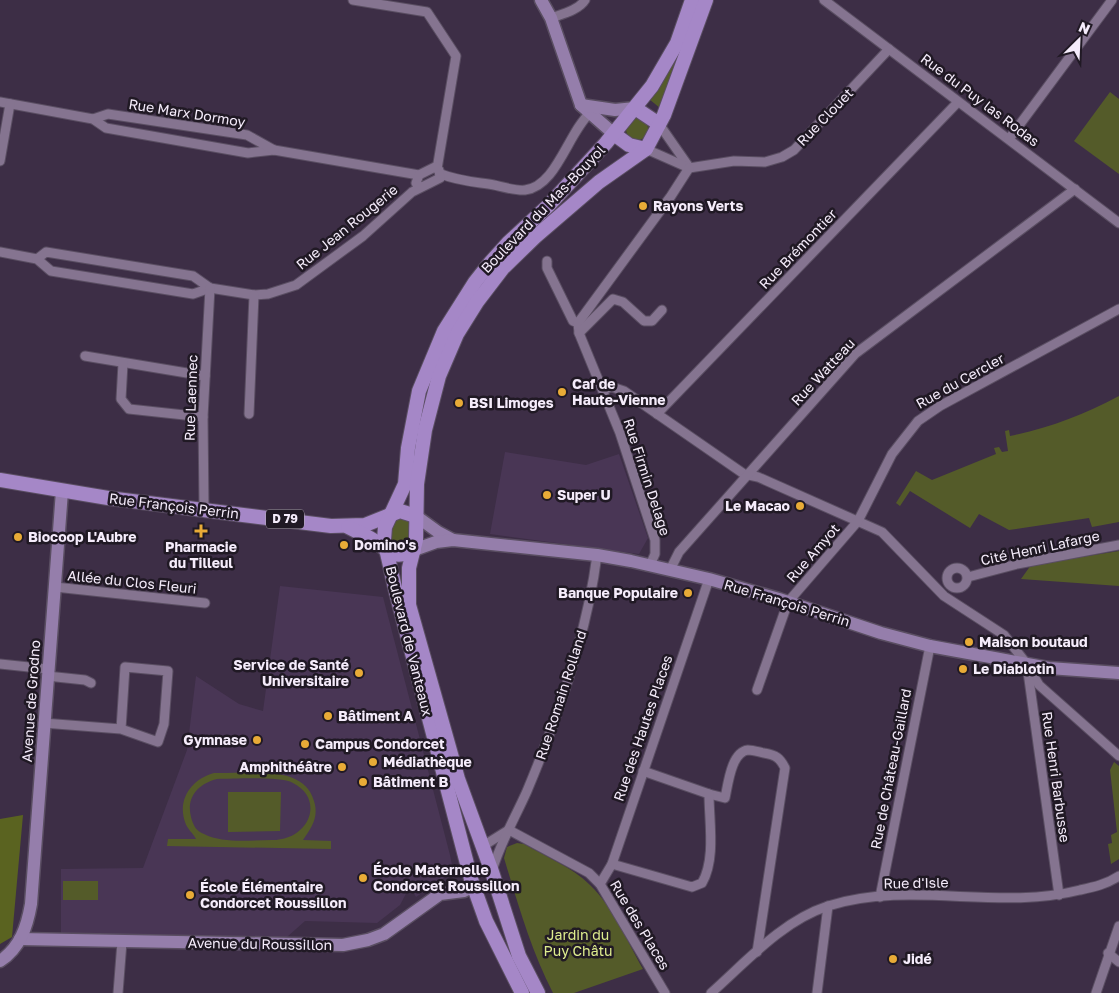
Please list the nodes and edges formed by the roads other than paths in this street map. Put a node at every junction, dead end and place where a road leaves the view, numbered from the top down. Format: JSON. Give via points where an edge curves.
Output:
{"nodes":[{"id":1,"x":352,"y":0,"type":"edge"},
{"id":2,"x":541,"y":0,"type":"edge"},
{"id":3,"x":585,"y":0,"type":"edge"},
{"id":4,"x":692,"y":0,"type":"edge"},
{"id":5,"x":706,"y":0,"type":"edge"},
{"id":6,"x":824,"y":0,"type":"edge"},
{"id":7,"x":1112,"y":0,"type":"edge"},
{"id":8,"x":552,"y":18,"type":"junction"},
{"id":9,"x":889,"y":49,"type":"junction"},
{"id":10,"x":0,"y":102,"type":"edge"},
{"id":11,"x":958,"y":102,"type":"junction"},
{"id":12,"x":10,"y":104,"type":"junction"},
{"id":13,"x":586,"y":109,"type":"junction"},
{"id":14,"x":638,"y":109,"type":"junction"},
{"id":15,"x":93,"y":119,"type":"junction"},
{"id":16,"x":659,"y":124,"type":"junction"},
{"id":17,"x":614,"y":134,"type":"junction"},
{"id":18,"x":1009,"y":139,"type":"junction"},
{"id":19,"x":646,"y":149,"type":"junction"},
{"id":20,"x":274,"y":150,"type":"junction"},
{"id":21,"x":0,"y":161,"type":"edge"},
{"id":22,"x":689,"y":168,"type":"junction"},
{"id":23,"x":440,"y":174,"type":"junction"},
{"id":24,"x":418,"y":175,"type":"junction"},
{"id":25,"x":420,"y":187,"type":"junction"},
{"id":26,"x":1075,"y":189,"type":"junction"},
{"id":27,"x":1119,"y":223,"type":"edge"},
{"id":28,"x":0,"y":252,"type":"edge"},
{"id":29,"x":37,"y":259,"type":"junction"},
{"id":30,"x":547,"y":261,"type":"dead end"},
{"id":31,"x":210,"y":288,"type":"junction"},
{"id":32,"x":254,"y":295,"type":"junction"},
{"id":33,"x":1119,"y":309,"type":"edge"},
{"id":34,"x":662,"y":310,"type":"dead end"},
{"id":35,"x":578,"y":323,"type":"junction"},
{"id":36,"x":579,"y":333,"type":"junction"},
{"id":37,"x":85,"y":356,"type":"dead end"},
{"id":38,"x":123,"y":363,"type":"junction"},
{"id":39,"x":205,"y":376,"type":"junction"},
{"id":40,"x":603,"y":389,"type":"junction"},
{"id":41,"x":250,"y":414,"type":"dead end"},
{"id":42,"x":657,"y":414,"type":"junction"},
{"id":43,"x":203,"y":417,"type":"junction"},
{"id":44,"x":749,"y":475,"type":"junction"},
{"id":45,"x":0,"y":480,"type":"edge"},
{"id":46,"x":62,"y":491,"type":"junction"},
{"id":47,"x":204,"y":509,"type":"junction"},
{"id":48,"x":391,"y":514,"type":"junction"},
{"id":49,"x":416,"y":516,"type":"junction"},
{"id":50,"x":858,"y":521,"type":"junction"},
{"id":51,"x":348,"y":527,"type":"junction"},
{"id":52,"x":453,"y":540,"type":"junction"},
{"id":53,"x":1119,"y":545,"type":"edge"},
{"id":54,"x":414,"y":550,"type":"junction"},
{"id":55,"x":386,"y":552,"type":"junction"},
{"id":56,"x":597,"y":555,"type":"junction"},
{"id":57,"x":650,"y":565,"type":"junction"},
{"id":58,"x":670,"y":570,"type":"junction"},
{"id":59,"x":968,"y":577,"type":"junction"},
{"id":60,"x":709,"y":579,"type":"junction"},
{"id":61,"x":951,"y":586,"type":"junction"},
{"id":62,"x":55,"y":587,"type":"junction"},
{"id":63,"x":944,"y":596,"type":"junction"},
{"id":64,"x":788,"y":602,"type":"junction"},
{"id":65,"x":205,"y":603,"type":"dead end"},
{"id":66,"x":930,"y":646,"type":"junction"},
{"id":67,"x":1026,"y":663,"type":"junction"},
{"id":68,"x":0,"y":664,"type":"edge"},
{"id":69,"x":1119,"y":672,"type":"edge"},
{"id":70,"x":48,"y":673,"type":"junction"},
{"id":71,"x":91,"y":683,"type":"dead end"},
{"id":72,"x":757,"y":690,"type":"dead end"},
{"id":73,"x":43,"y":722,"type":"junction"},
{"id":74,"x":121,"y":729,"type":"junction"},
{"id":75,"x":1119,"y":756,"type":"edge"},
{"id":76,"x":644,"y":771,"type":"junction"},
{"id":77,"x":709,"y":794,"type":"junction"},
{"id":78,"x":509,"y":830,"type":"junction"},
{"id":79,"x":475,"y":855,"type":"junction"},
{"id":80,"x":612,"y":864,"type":"junction"},
{"id":81,"x":1119,"y":876,"type":"edge"},
{"id":82,"x":483,"y":879,"type":"junction"},
{"id":83,"x":600,"y":884,"type":"junction"},
{"id":84,"x":1059,"y":895,"type":"junction"},
{"id":85,"x":880,"y":896,"type":"junction"},
{"id":86,"x":828,"y":906,"type":"junction"},
{"id":87,"x":1119,"y":926,"type":"edge"},
{"id":88,"x":20,"y":939,"type":"junction"},
{"id":89,"x":122,"y":942,"type":"junction"},
{"id":90,"x":757,"y":952,"type":"junction"},
{"id":91,"x":1108,"y":953,"type":"junction"},
{"id":92,"x":0,"y":961,"type":"edge"},
{"id":93,"x":1119,"y":962,"type":"edge"},
{"id":94,"x":521,"y":992,"type":"edge"},
{"id":95,"x":118,"y":993,"type":"edge"},
{"id":96,"x":538,"y":993,"type":"edge"},
{"id":97,"x":665,"y":993,"type":"edge"},
{"id":98,"x":711,"y":993,"type":"edge"},
{"id":99,"x":817,"y":993,"type":"edge"},
{"id":100,"x":1096,"y":993,"type":"edge"}],
"edges":[{"from":1,"to":23,"type":"street","via":[[427,12],[456,56]]},
{"from":2,"to":8,"type":"street"},
{"from":3,"to":8,"type":"street","via":[[583,4]]},
{"from":4,"to":14,"type":"main road","name":"Boulevard du Mas-Bouyol","via":[[678,43]]},
{"from":5,"to":16,"type":"main road","name":"Boulevard du Mas-Bouyol"},
{"from":6,"to":9,"type":"street","name":"Rue du Puy las Rodas"},
{"from":7,"to":18,"type":"street"},
{"from":8,"to":13,"type":"street"},
{"from":9,"to":11,"type":"street","name":"Rue du Puy las Rodas"},
{"from":9,"to":22,"type":"street","name":"Rue Clouet","via":[[794,150],[765,162],[734,161]]},
{"from":10,"to":12,"type":"street","name":"Rue Marx Dormoy"},
{"from":11,"to":18,"type":"street","name":"Rue du Puy las Rodas"},
{"from":11,"to":42,"type":"street","name":"Rue Brémontier"},
{"from":12,"to":15,"type":"street","name":"Rue Marx Dormoy"},
{"from":12,"to":21,"type":"street"},
{"from":13,"to":14,"type":"street"},
{"from":13,"to":17,"type":"street"},
{"from":13,"to":23,"type":"street","via":[[553,169],[540,185],[524,190],[452,179]]},
{"from":14,"to":16,"type":"main road"},
{"from":14,"to":17,"type":"main road","name":"Boulevard du Mas-Bouyol"},
{"from":15,"to":20,"type":"street","name":"Rue Marx Dormoy","via":[[106,128],[248,152]]},
{"from":15,"to":20,"type":"street","name":"Rue Marx Dormoy","via":[[108,114],[247,135]]},
{"from":16,"to":19,"type":"main road","name":"Boulevard du Mas-Bouyol"},
{"from":16,"to":22,"type":"street"},
{"from":17,"to":19,"type":"main road","via":[[629,145]]},
{"from":17,"to":48,"type":"main road","name":"Boulevard du Mas-Bouyol","via":[[490,263],[444,330],[419,391],[405,484]]},
{"from":18,"to":26,"type":"street","name":"Rue du Puy las Rodas"},
{"from":19,"to":22,"type":"street"},
{"from":19,"to":49,"type":"main road","name":"Boulevard du Mas-Bouyol","via":[[599,182],[535,237],[503,268],[477,302],[447,357],[428,411],[417,484]]},
{"from":20,"to":24,"type":"street","name":"Rue Marx Dormoy"},
{"from":22,"to":35,"type":"street"},
{"from":23,"to":24,"type":"street","via":[[428,170]]},
{"from":23,"to":25,"type":"street","name":"Rue Jean Rougerie"},
{"from":24,"to":25,"type":"street","via":[[416,183]]},
{"from":25,"to":32,"type":"street","name":"Rue Jean Rougerie","via":[[296,285]]},
{"from":26,"to":27,"type":"street","name":"Rue du Puy las Rodas"},
{"from":26,"to":44,"type":"street","name":"Rue Watteau","via":[[855,354]]},
{"from":28,"to":29,"type":"street","name":"Rue Jean Rougerie"},
{"from":29,"to":31,"type":"street","name":"Rue Jean Rougerie","via":[[55,272],[193,294]]},
{"from":29,"to":31,"type":"street","name":"Rue Jean Rougerie","via":[[46,252],[193,276]]},
{"from":30,"to":35,"type":"street","name":"Rue Firmin Delage","via":[[547,268],[569,312]]},
{"from":31,"to":32,"type":"street","name":"Rue Jean Rougerie"},
{"from":31,"to":39,"type":"street","name":"Rue Laennec"},
{"from":32,"to":41,"type":"street"},
{"from":33,"to":50,"type":"street","name":"Rue du Cercler","via":[[918,421],[892,454]]},
{"from":34,"to":36,"type":"street","via":[[652,321],[644,321],[616,299]]},
{"from":35,"to":36,"type":"street","name":"Rue Firmin Delage"},
{"from":36,"to":40,"type":"street","name":"Rue Firmin Delage"},
{"from":37,"to":38,"type":"street"},
{"from":38,"to":39,"type":"street"},
{"from":38,"to":43,"type":"street","via":[[121,400],[129,409]]},
{"from":39,"to":43,"type":"street","name":"Rue Laennec"},
{"from":40,"to":42,"type":"street","via":[[619,388]]},
{"from":40,"to":57,"type":"street","name":"Rue Firmin Delage","via":[[655,540],[655,554]]},
{"from":42,"to":44,"type":"street"},
{"from":43,"to":47,"type":"street","name":"Rue Laennec"},
{"from":44,"to":50,"type":"street"},
{"from":44,"to":58,"type":"street","name":"Rue Watteau","via":[[679,552]]},
{"from":45,"to":46,"type":"main road","name":"Rue François Perrin","number":"D 79"},
{"from":46,"to":47,"type":"main road","name":"Rue François Perrin","number":"D 79"},
{"from":46,"to":62,"type":"street","name":"Avenue de Grodno"},
{"from":47,"to":51,"type":"main road","name":"Rue François Perrin","number":"D 79"},
{"from":48,"to":49,"type":"main road","name":"Rue François Perrin","via":[[400,511]]},
{"from":48,"to":51,"type":"main road","name":"Rue François Perrin","via":[[365,525]]},
{"from":48,"to":55,"type":"main road","name":"Boulevard de Vanteaux","via":[[385,527]]},
{"from":49,"to":52,"type":"street","name":"Rue François Perrin"},
{"from":49,"to":54,"type":"main road","name":"Boulevard de Vanteaux"},
{"from":50,"to":63,"type":"street","via":[[882,532]]},
{"from":50,"to":64,"type":"street","name":"Rue Amyot"},
{"from":51,"to":55,"type":"main road","name":"Rue François Perrin"},
{"from":52,"to":54,"type":"street","name":"Rue François Perrin"},
{"from":52,"to":56,"type":"street","name":"Rue François Perrin"},
{"from":53,"to":59,"type":"street","name":"Cité Henri Lafarge","via":[[1017,564]]},
{"from":54,"to":55,"type":"main road","name":"Rue François Perrin","via":[[401,556]]},
{"from":54,"to":79,"type":"main road","name":"Boulevard de Vanteaux","via":[[409,568],[410,605]]},
{"from":55,"to":79,"type":"main road","name":"Boulevard de Vanteaux"},
{"from":56,"to":57,"type":"street","name":"Rue François Perrin"},
{"from":56,"to":78,"type":"street","name":"Rue Romain Rolland","via":[[590,603],[550,734]]},
{"from":57,"to":58,"type":"street","name":"Rue François Perrin"},
{"from":58,"to":60,"type":"street","name":"Rue François Perrin"},
{"from":59,"to":61,"type":"street","via":[[960,588]]},
{"from":59,"to":61,"type":"street","via":[[963,569],[953,568],[947,576]]},
{"from":60,"to":64,"type":"street","name":"Rue François Perrin"},
{"from":60,"to":76,"type":"street","name":"Rue des Hautes Places"},
{"from":61,"to":63,"type":"street"},
{"from":62,"to":65,"type":"street","name":"Allée du Clos Fleuri"},
{"from":62,"to":70,"type":"street","name":"Avenue de Grodno"},
{"from":63,"to":67,"type":"street","via":[[1004,635]]},
{"from":64,"to":66,"type":"street","name":"Rue François Perrin","via":[[881,634]]},
{"from":64,"to":72,"type":"street"},
{"from":66,"to":67,"type":"street","name":"Rue François Perrin"},
{"from":66,"to":85,"type":"street","name":"Rue de Château-Gaillard"},
{"from":67,"to":69,"type":"street","name":"Rue François Perrin","via":[[1049,668]]},
{"from":67,"to":75,"type":"street","via":[[1040,685]]},
{"from":67,"to":84,"type":"street","name":"Rue Henri Barbusse"},
{"from":68,"to":70,"type":"street"},
{"from":70,"to":71,"type":"street"},
{"from":70,"to":73,"type":"street","name":"Avenue de Grodno"},
{"from":73,"to":74,"type":"street"},
{"from":73,"to":88,"type":"street","name":"Avenue de Grodno","via":[[29,914]]},
{"from":74,"to":74,"type":"street","via":[[158,742],[164,724],[168,671],[125,667]]},
{"from":76,"to":77,"type":"street"},
{"from":76,"to":80,"type":"street","name":"Rue des Hautes Places"},
{"from":77,"to":80,"type":"street","via":[[710,847],[707,874],[702,883],[692,886]]},
{"from":77,"to":90,"type":"street","via":[[725,798],[733,766],[740,754],[748,750],[774,754],[785,768]]},
{"from":78,"to":79,"type":"street"},
{"from":78,"to":82,"type":"street","name":"Rue Romain Rolland"},
{"from":78,"to":83,"type":"street","name":"Rue des Places","via":[[589,873]]},
{"from":79,"to":82,"type":"main road","name":"Boulevard de Vanteaux"},
{"from":79,"to":82,"type":"main road","name":"Boulevard de Vanteaux"},
{"from":80,"to":83,"type":"street","name":"Rue des Hautes Places"},
{"from":81,"to":84,"type":"street","name":"Rue d'Isle","via":[[1102,885]]},
{"from":82,"to":89,"type":"street","name":"Avenue du Roussillon","via":[[464,891],[440,894],[384,934],[356,943]]},
{"from":82,"to":94,"type":"main road","name":"Boulevard de Vanteaux","via":[[486,921]]},
{"from":82,"to":96,"type":"main road","name":"Boulevard de Vanteaux"},
{"from":83,"to":97,"type":"street","name":"Rue des Places"},
{"from":84,"to":85,"type":"street","name":"Rue d'Isle","via":[[1020,898]]},
{"from":85,"to":86,"type":"street","name":"Rue d'Isle"},
{"from":86,"to":90,"type":"street","name":"Rue d'Isle","via":[[794,920]]},
{"from":86,"to":99,"type":"street"},
{"from":87,"to":91,"type":"street"},
{"from":88,"to":89,"type":"street","name":"Avenue du Roussillon"},
{"from":88,"to":92,"type":"street"},
{"from":89,"to":95,"type":"street"},
{"from":90,"to":98,"type":"street","name":"Rue d'Isle"},
{"from":91,"to":93,"type":"street"},
{"from":91,"to":100,"type":"street"}]}
